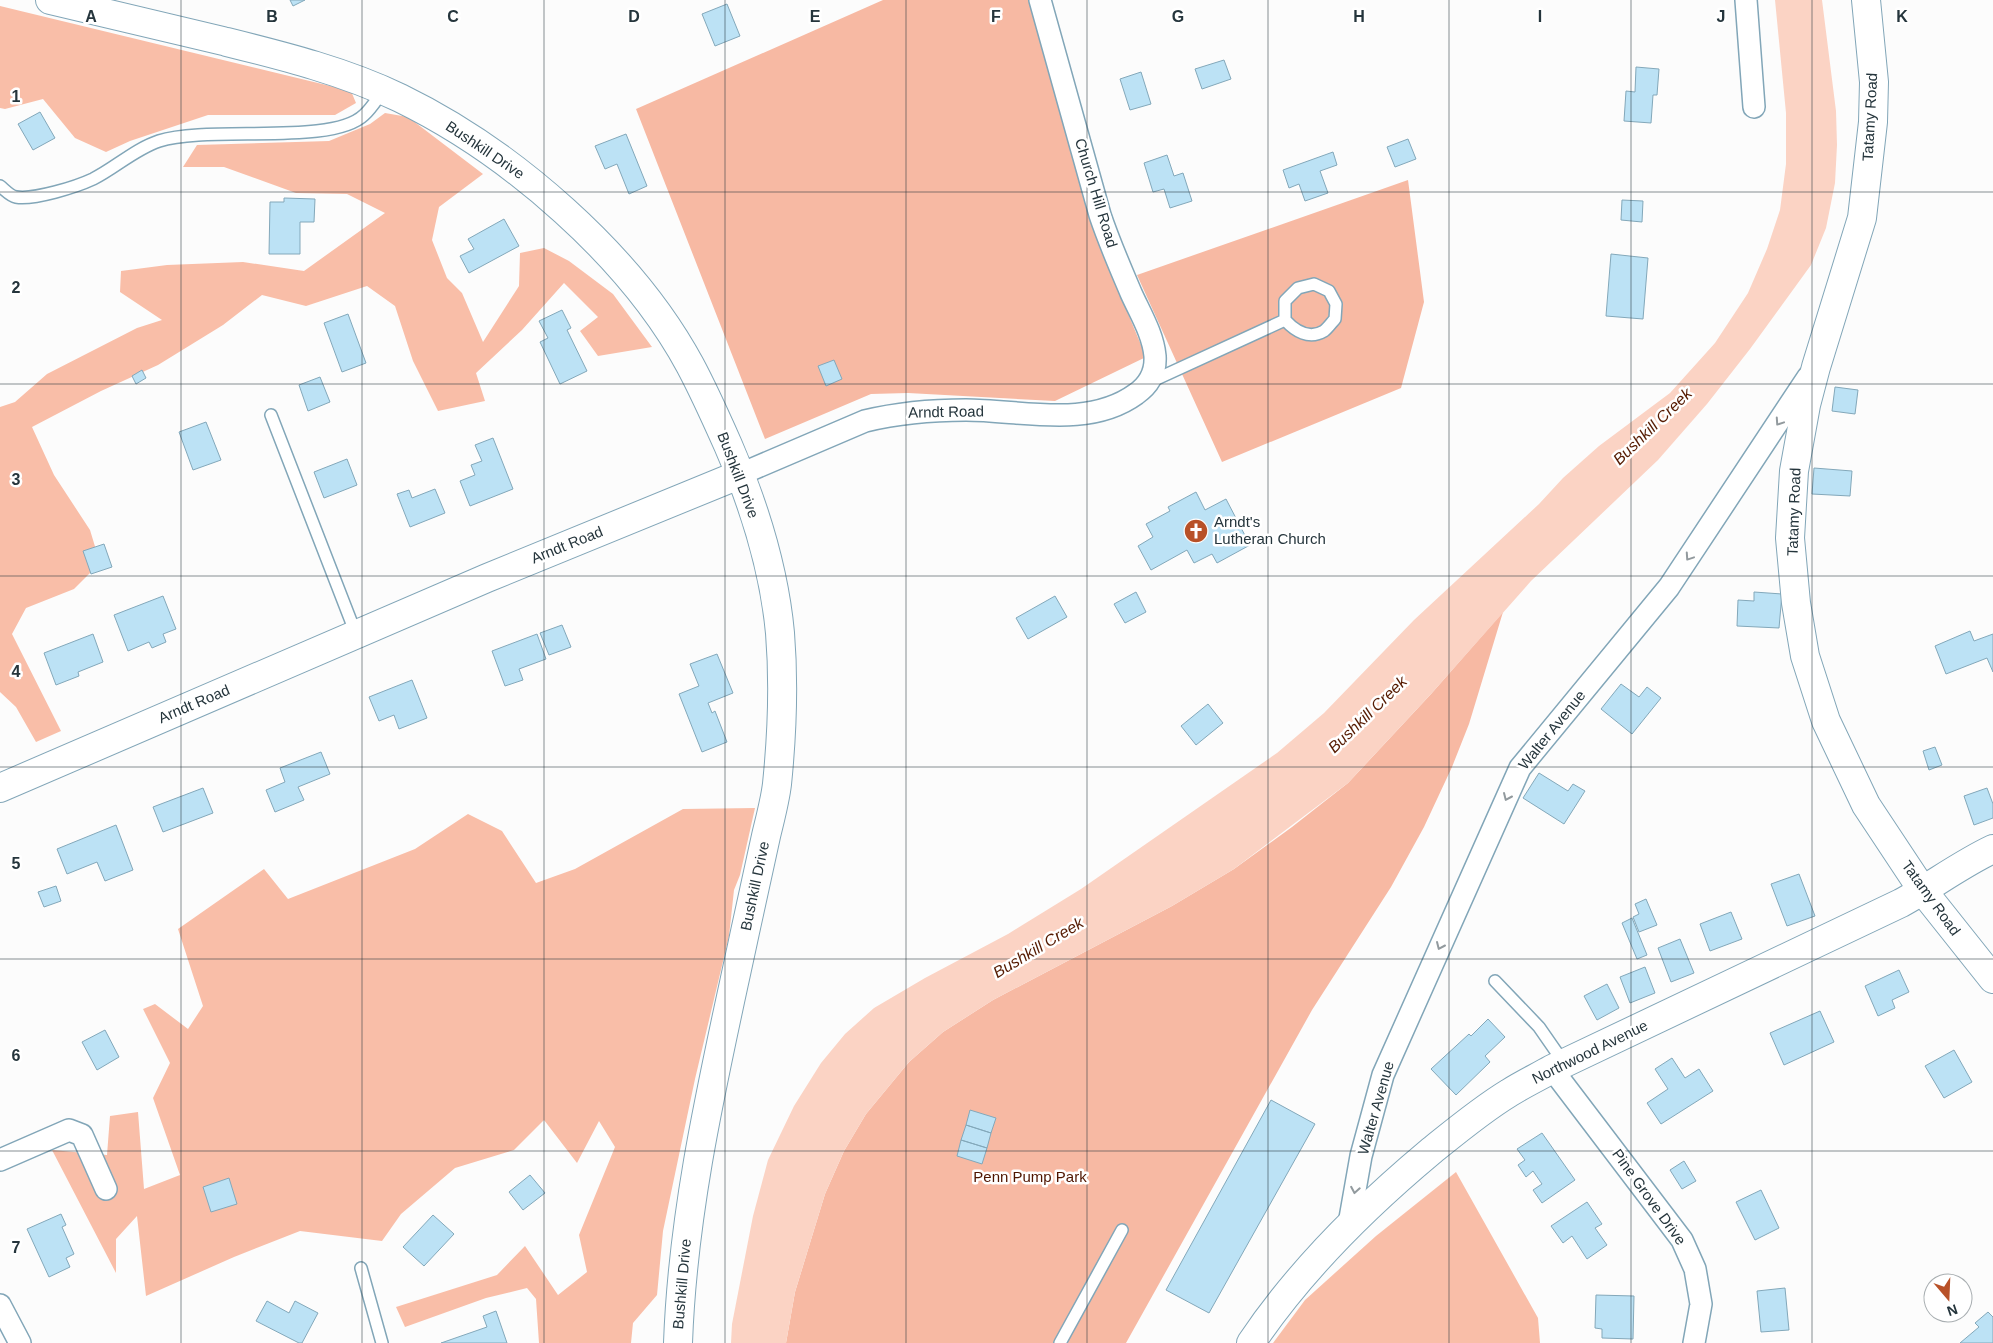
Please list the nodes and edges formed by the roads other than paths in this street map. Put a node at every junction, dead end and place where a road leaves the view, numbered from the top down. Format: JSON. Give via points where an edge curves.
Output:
{"nodes":[{"id":1,"x":50,"y":0,"type":"edge"},
{"id":2,"x":1040,"y":0,"type":"edge"},
{"id":3,"x":1746,"y":0,"type":"edge"},
{"id":4,"x":1866,"y":0,"type":"edge"},
{"id":5,"x":383,"y":91,"type":"junction"},
{"id":6,"x":1754,"y":108,"type":"dead end"},
{"id":7,"x":0,"y":186,"type":"edge"},
{"id":8,"x":1285,"y":320,"type":"junction"},
{"id":9,"x":1816,"y":367,"type":"junction"},
{"id":10,"x":1149,"y":382,"type":"junction"},
{"id":11,"x":271,"y":416,"type":"dead end"},
{"id":12,"x":741,"y":474,"type":"junction"},
{"id":13,"x":356,"y":634,"type":"junction"},
{"id":14,"x":0,"y":788,"type":"edge"},
{"id":15,"x":1993,"y":848,"type":"edge"},
{"id":16,"x":1923,"y":891,"type":"junction"},
{"id":17,"x":1993,"y":980,"type":"edge"},
{"id":18,"x":1495,"y":981,"type":"dead end"},
{"id":19,"x":1558,"y":1066,"type":"junction"},
{"id":20,"x":0,"y":1160,"type":"edge"},
{"id":21,"x":106,"y":1189,"type":"dead end"},
{"id":22,"x":1349,"y":1224,"type":"junction"},
{"id":23,"x":1122,"y":1230,"type":"dead end"},
{"id":24,"x":361,"y":1268,"type":"dead end"},
{"id":25,"x":0,"y":1305,"type":"edge"},
{"id":26,"x":20,"y":1343,"type":"edge"},
{"id":27,"x":382,"y":1343,"type":"edge"},
{"id":28,"x":678,"y":1343,"type":"edge"},
{"id":29,"x":1060,"y":1343,"type":"edge"},
{"id":30,"x":1251,"y":1343,"type":"edge"},
{"id":31,"x":1694,"y":1343,"type":"edge"}],
"edges":[{"from":1,"to":5,"type":"main road","name":"Bushkill Drive","via":[[279,55]]},
{"from":2,"to":10,"type":"street","name":"Church Hill Road","via":[[1100,215],[1152,338],[1155,364]]},
{"from":3,"to":6,"type":"street"},
{"from":4,"to":9,"type":"main road","name":"Tatamy Road","via":[[1874,82],[1873,122],[1862,218]]},
{"from":5,"to":7,"type":"lane","via":[[364,116],[342,128],[193,135],[159,141],[92,179],[42,196],[14,197]]},
{"from":5,"to":12,"type":"main road","name":"Bushkill Drive","via":[[435,117],[494,154],[551,197],[598,244],[648,300],[689,363]]},
{"from":8,"to":8,"type":"lane","via":[[1295,330],[1309,335],[1324,331],[1335,319],[1336,304],[1329,291],[1314,284],[1298,288],[1286,301]]},
{"from":8,"to":10,"type":"lane"},
{"from":9,"to":16,"type":"main road","name":"Tatamy Road","via":[[1794,471],[1790,538],[1805,656],[1826,721],[1866,806]]},
{"from":9,"to":22,"type":"street","name":"Walter Avenue","one_way":true,"via":[[1669,587],[1520,768],[1383,1075],[1361,1156]]},
{"from":10,"to":12,"type":"street","name":"Arndt Road","via":[[1118,405],[1085,413],[938,410],[878,417]]},
{"from":11,"to":13,"type":"lane"},
{"from":12,"to":13,"type":"main road","name":"Arndt Road"},
{"from":12,"to":28,"type":"main road","name":"Bushkill Drive","via":[[768,563],[777,610],[781,668],[780,742],[776,789],[704,1122],[687,1229]]},
{"from":13,"to":14,"type":"main road","name":"Arndt Road"},
{"from":15,"to":16,"type":"main road","name":"Northwood Avenue"},
{"from":16,"to":17,"type":"main road","name":"Tatamy Road"},
{"from":16,"to":19,"type":"main road","name":"Northwood Avenue"},
{"from":18,"to":19,"type":"lane","via":[[1539,1027]]},
{"from":19,"to":22,"type":"main road","name":"Northwood Avenue","via":[[1509,1093],[1464,1124]]},
{"from":19,"to":31,"type":"street","name":"Pine Grove Drive","via":[[1682,1240],[1695,1269],[1701,1304]]},
{"from":20,"to":21,"type":"street","via":[[69,1130],[82,1135]]},
{"from":22,"to":30,"type":"main road","name":"Northwood Avenue","via":[[1299,1280]]},
{"from":23,"to":29,"type":"lane"},
{"from":24,"to":27,"type":"lane"},
{"from":25,"to":26,"type":"street"}]}
